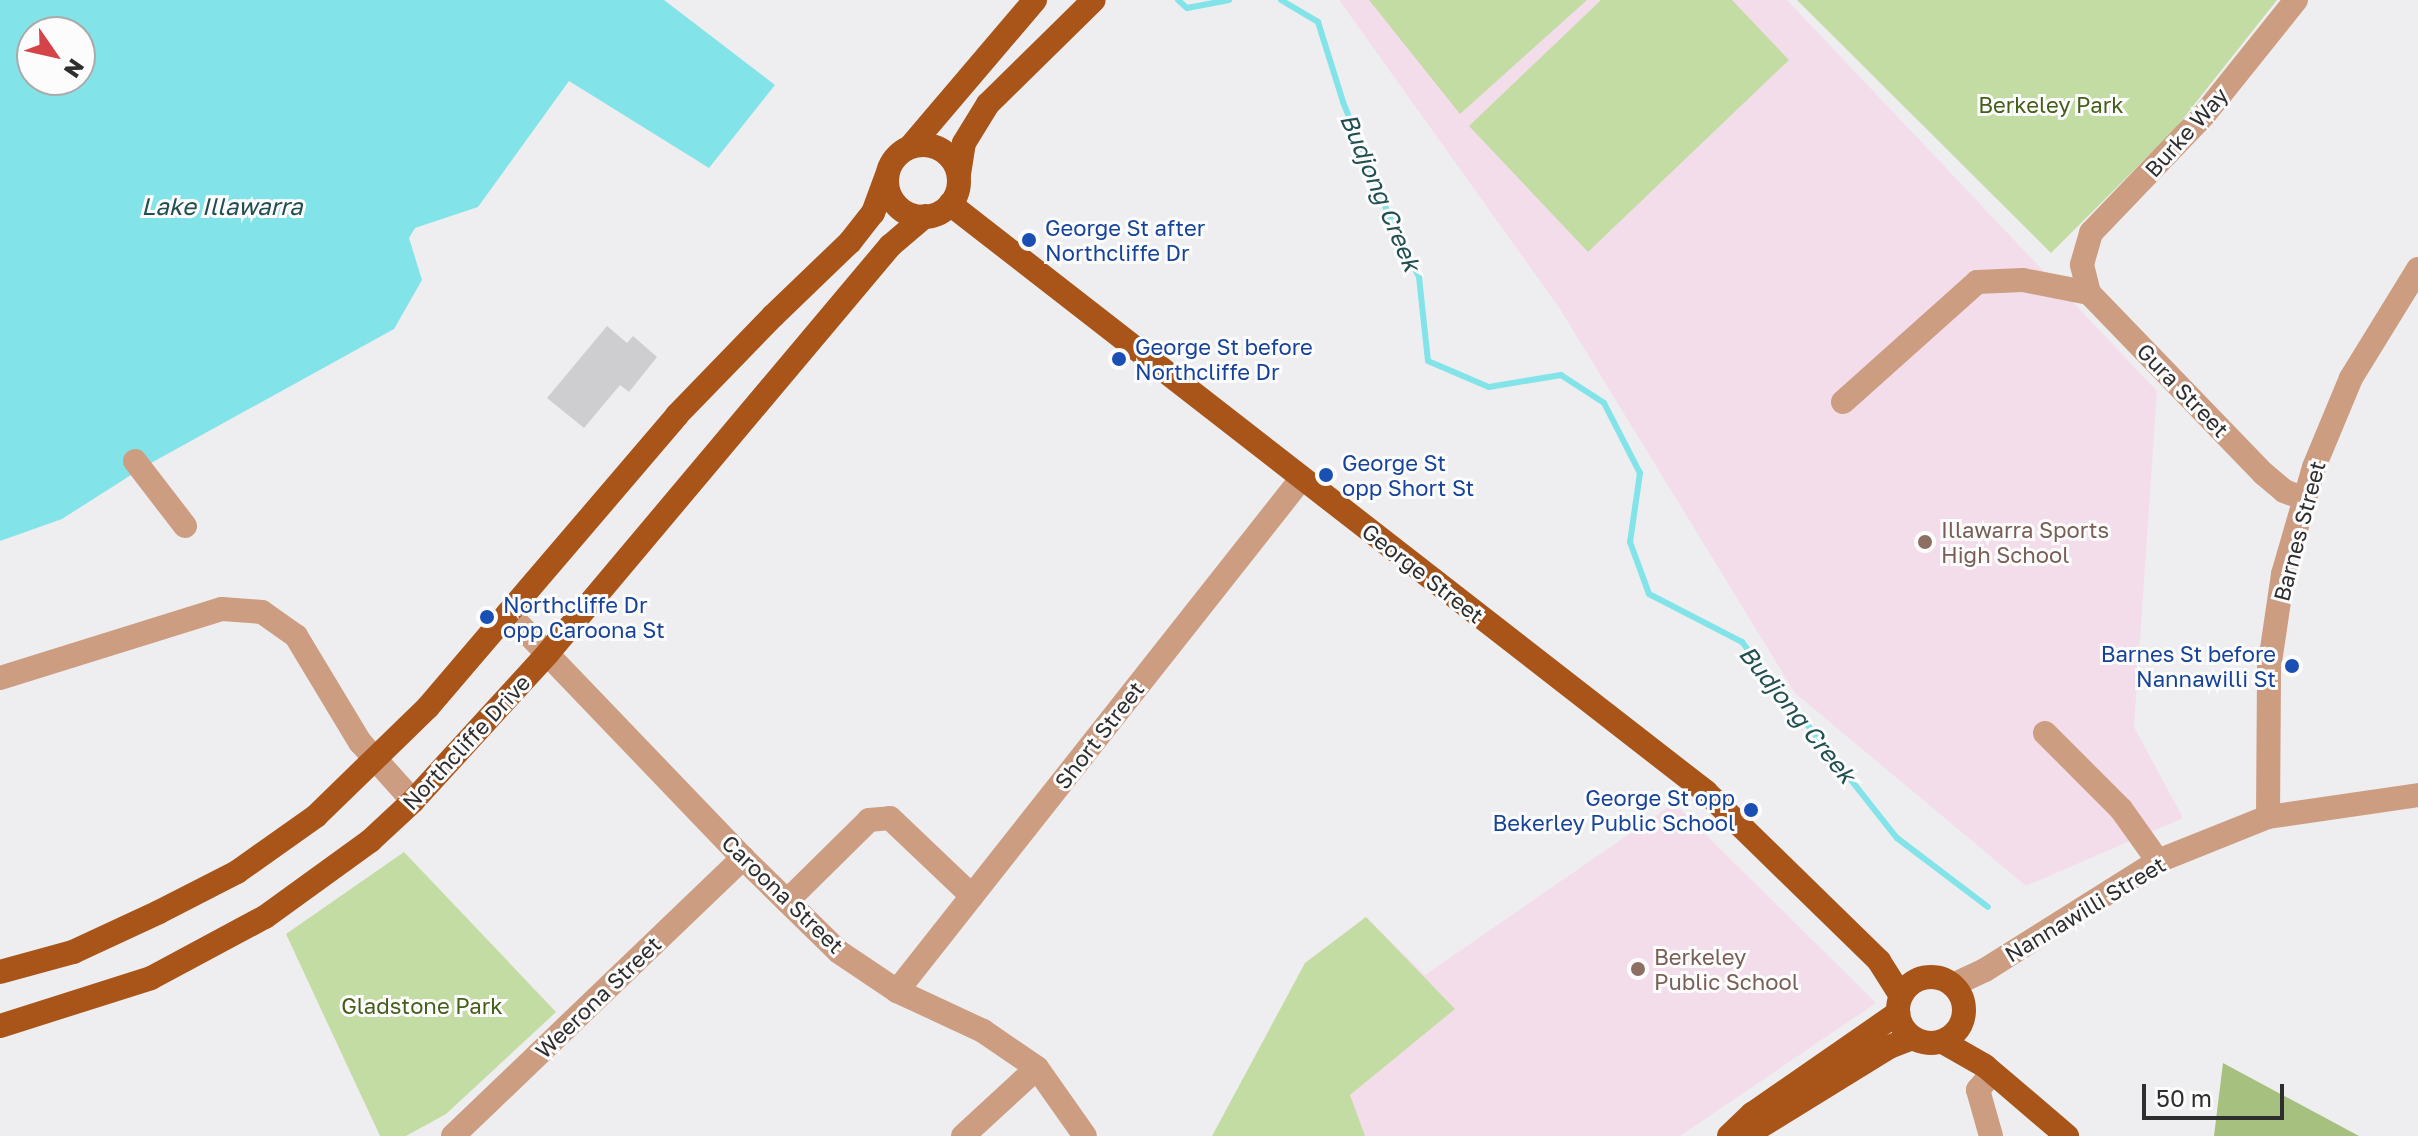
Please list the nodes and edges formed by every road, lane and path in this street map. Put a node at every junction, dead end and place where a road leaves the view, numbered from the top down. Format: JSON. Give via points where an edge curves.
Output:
{"nodes":[{"id":1,"x":1035,"y":0,"type":"edge"},
{"id":2,"x":1094,"y":0,"type":"edge"},
{"id":3,"x":2296,"y":0,"type":"edge"},
{"id":4,"x":910,"y":147,"type":"junction"},
{"id":5,"x":959,"y":174,"type":"junction"},
{"id":6,"x":887,"y":175,"type":"junction"},
{"id":7,"x":950,"y":204,"type":"junction"},
{"id":8,"x":925,"y":216,"type":"junction"},
{"id":9,"x":2082,"y":265,"type":"joint"},
{"id":10,"x":2418,"y":269,"type":"edge"},
{"id":11,"x":2089,"y":293,"type":"junction"},
{"id":12,"x":1843,"y":402,"type":"dead end"},
{"id":13,"x":135,"y":461,"type":"dead end"},
{"id":14,"x":1301,"y":479,"type":"junction"},
{"id":15,"x":2305,"y":499,"type":"junction"},
{"id":16,"x":185,"y":526,"type":"dead end"},
{"id":17,"x":508,"y":613,"type":"junction"},
{"id":18,"x":548,"y":653,"type":"junction"},
{"id":19,"x":0,"y":678,"type":"edge"},
{"id":20,"x":2045,"y":733,"type":"dead end"},
{"id":21,"x":376,"y":759,"type":"junction"},
{"id":22,"x":2418,"y":795,"type":"edge"},
{"id":23,"x":413,"y":801,"type":"junction"},
{"id":24,"x":2268,"y":817,"type":"junction"},
{"id":25,"x":743,"y":858,"type":"junction"},
{"id":26,"x":2158,"y":861,"type":"junction"},
{"id":27,"x":972,"y":896,"type":"junction"},
{"id":28,"x":787,"y":901,"type":"junction"},
{"id":29,"x":1879,"y":961,"type":"junction"},
{"id":30,"x":0,"y":972,"type":"edge"},
{"id":31,"x":1919,"y":979,"type":"junction"},
{"id":32,"x":897,"y":991,"type":"junction"},
{"id":33,"x":1958,"y":994,"type":"junction"},
{"id":34,"x":1899,"y":1005,"type":"junction"},
{"id":35,"x":0,"y":1026,"type":"edge"},
{"id":36,"x":1951,"y":1035,"type":"junction"},
{"id":37,"x":1912,"y":1038,"type":"junction"},
{"id":38,"x":1037,"y":1068,"type":"junction"},
{"id":39,"x":1989,"y":1070,"type":"junction"},
{"id":40,"x":455,"y":1136,"type":"edge"},
{"id":41,"x":963,"y":1136,"type":"edge"},
{"id":42,"x":1085,"y":1136,"type":"edge"},
{"id":43,"x":1729,"y":1136,"type":"edge"},
{"id":44,"x":1745,"y":1136,"type":"edge"},
{"id":45,"x":1991,"y":1136,"type":"edge"},
{"id":46,"x":2067,"y":1136,"type":"edge"}],
"edges":[{"from":1,"to":4,"type":"main road"},
{"from":2,"to":5,"type":"main road","via":[[988,104],[964,143]]},
{"from":3,"to":9,"type":"street","name":"Burke Way","via":[[2204,115],[2091,233]]},
{"from":4,"to":5,"type":"main road","via":[[941,149]]},
{"from":4,"to":6,"type":"main road"},
{"from":5,"to":7,"type":"main road"},
{"from":6,"to":8,"type":"main road","via":[[896,205]]},
{"from":6,"to":17,"type":"main road","via":[[873,213],[850,242],[677,415]]},
{"from":7,"to":8,"type":"main road"},
{"from":7,"to":14,"type":"main road","name":"George Street"},
{"from":8,"to":18,"type":"main road","name":"Northcliffe Drive","via":[[890,246]]},
{"from":9,"to":11,"type":"street","name":"Gura Street"},
{"from":10,"to":15,"type":"street","name":"Barnes Street","via":[[2351,378]]},
{"from":11,"to":12,"type":"street","via":[[2023,280],[1977,282]]},
{"from":11,"to":15,"type":"street","name":"Gura Street","via":[[2264,474],[2284,491]]},
{"from":13,"to":16,"type":"street"},
{"from":14,"to":27,"type":"street","name":"Short Street"},
{"from":14,"to":29,"type":"main road","name":"George Street","via":[[1714,799]]},
{"from":15,"to":24,"type":"street","name":"Barnes Street","via":[[2283,574],[2269,669]]},
{"from":17,"to":18,"type":"street","name":"Caroona Street"},
{"from":17,"to":21,"type":"main road"},
{"from":18,"to":23,"type":"main road","name":"Northcliffe Drive"},
{"from":18,"to":25,"type":"street","name":"Caroona Street"},
{"from":19,"to":21,"type":"street","via":[[222,609],[262,612],[296,636],[360,742]]},
{"from":20,"to":26,"type":"street","via":[[2121,809]]},
{"from":21,"to":23,"type":"street"},
{"from":21,"to":30,"type":"main road","via":[[316,816],[237,872],[73,952]]},
{"from":22,"to":24,"type":"street","name":"Nannawilli Street"},
{"from":23,"to":35,"type":"main road","name":"Northcliffe Drive","via":[[334,869],[207,950],[151,978]]},
{"from":24,"to":26,"type":"street","name":"Nannawilli Street"},
{"from":25,"to":28,"type":"street","name":"Caroona Street"},
{"from":25,"to":40,"type":"street","name":"Weerona Street"},
{"from":26,"to":33,"type":"street","name":"Nannawilli Street","via":[[1985,970]]},
{"from":27,"to":28,"type":"street","via":[[890,818],[869,820]]},
{"from":27,"to":32,"type":"street","name":"Short Street"},
{"from":28,"to":32,"type":"street","name":"Caroona Street","via":[[839,952]]},
{"from":29,"to":31,"type":"main road","name":"George Street"},
{"from":29,"to":34,"type":"main road","name":"George Street"},
{"from":31,"to":33,"type":"main road","via":[[1937,978]]},
{"from":31,"to":34,"type":"main road"},
{"from":32,"to":38,"type":"street","name":"Caroona Street","via":[[983,1031]]},
{"from":33,"to":36,"type":"main road"},
{"from":34,"to":37,"type":"main road","via":[[1902,1027]]},
{"from":34,"to":43,"type":"main road"},
{"from":36,"to":37,"type":"main road","via":[[1932,1044]]},
{"from":36,"to":39,"type":"main road"},
{"from":37,"to":44,"type":"main road"},
{"from":38,"to":41,"type":"street"},
{"from":38,"to":42,"type":"street","name":"Caroona Street"},
{"from":39,"to":45,"type":"street","via":[[1978,1090]]},
{"from":39,"to":46,"type":"main road"}]}
